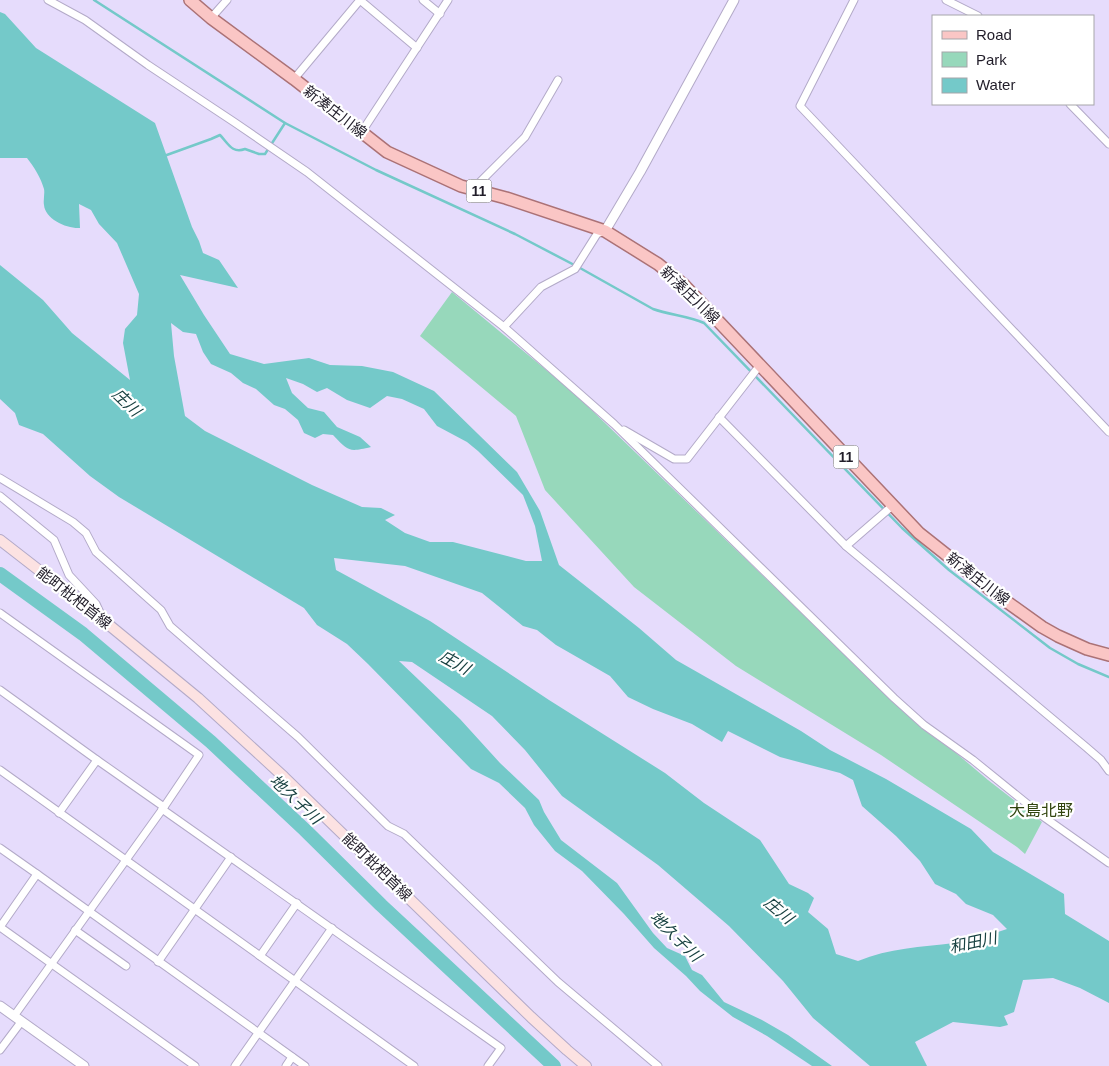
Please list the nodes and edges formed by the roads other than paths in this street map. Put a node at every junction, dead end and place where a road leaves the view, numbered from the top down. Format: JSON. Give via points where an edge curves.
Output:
{"nodes":[{"id":1,"x":48,"y":0,"type":"edge"},
{"id":2,"x":190,"y":0,"type":"edge"},
{"id":3,"x":227,"y":0,"type":"edge"},
{"id":4,"x":360,"y":0,"type":"edge"},
{"id":5,"x":423,"y":0,"type":"edge"},
{"id":6,"x":448,"y":0,"type":"edge"},
{"id":7,"x":734,"y":0,"type":"edge"},
{"id":8,"x":854,"y":0,"type":"edge"},
{"id":9,"x":946,"y":0,"type":"edge"},
{"id":10,"x":440,"y":14,"type":"junction"},
{"id":11,"x":976,"y":15,"type":"edge"},
{"id":12,"x":211,"y":18,"type":"junction"},
{"id":13,"x":417,"y":48,"type":"junction"},
{"id":14,"x":294,"y":79,"type":"junction"},
{"id":15,"x":558,"y":80,"type":"dead end"},
{"id":16,"x":1071,"y":105,"type":"edge"},
{"id":17,"x":361,"y":133,"type":"junction"},
{"id":18,"x":1109,"y":144,"type":"edge"},
{"id":19,"x":473,"y":189,"type":"junction"},
{"id":20,"x":606,"y":231,"type":"junction"},
{"id":21,"x":504,"y":327,"type":"junction"},
{"id":22,"x":760,"y":365,"type":"junction"},
{"id":23,"x":719,"y":416,"type":"junction"},
{"id":24,"x":614,"y":424,"type":"junction"},
{"id":25,"x":1109,"y":432,"type":"edge"},
{"id":26,"x":0,"y":478,"type":"edge"},
{"id":27,"x":0,"y":496,"type":"edge"},
{"id":28,"x":892,"y":506,"type":"junction"},
{"id":29,"x":0,"y":540,"type":"edge"},
{"id":30,"x":846,"y":546,"type":"junction"},
{"id":31,"x":0,"y":613,"type":"edge"},
{"id":32,"x":103,"y":620,"type":"junction"},
{"id":33,"x":1109,"y":655,"type":"edge"},
{"id":34,"x":0,"y":690,"type":"edge"},
{"id":35,"x":97,"y":760,"type":"junction"},
{"id":36,"x":0,"y":770,"type":"edge"},
{"id":37,"x":1109,"y":771,"type":"edge"},
{"id":38,"x":163,"y":808,"type":"junction"},
{"id":39,"x":59,"y":813,"type":"junction"},
{"id":40,"x":0,"y":848,"type":"edge"},
{"id":41,"x":231,"y":857,"type":"junction"},
{"id":42,"x":125,"y":860,"type":"junction"},
{"id":43,"x":1109,"y":863,"type":"edge"},
{"id":44,"x":37,"y":874,"type":"junction"},
{"id":45,"x":297,"y":903,"type":"junction"},
{"id":46,"x":194,"y":909,"type":"junction"},
{"id":47,"x":88,"y":912,"type":"junction"},
{"id":48,"x":0,"y":927,"type":"edge"},
{"id":49,"x":332,"y":928,"type":"junction"},
{"id":50,"x":75,"y":930,"type":"junction"},
{"id":51,"x":260,"y":956,"type":"junction"},
{"id":52,"x":158,"y":962,"type":"junction"},
{"id":53,"x":51,"y":964,"type":"junction"},
{"id":54,"x":126,"y":966,"type":"dead end"},
{"id":55,"x":295,"y":981,"type":"junction"},
{"id":56,"x":0,"y":1006,"type":"edge"},
{"id":57,"x":17,"y":1019,"type":"junction"},
{"id":58,"x":258,"y":1032,"type":"junction"},
{"id":59,"x":0,"y":1050,"type":"edge"},
{"id":60,"x":566,"y":1050,"type":"junction"},
{"id":61,"x":292,"y":1057,"type":"junction"},
{"id":62,"x":84,"y":1066,"type":"edge"},
{"id":63,"x":195,"y":1066,"type":"edge"},
{"id":64,"x":235,"y":1066,"type":"edge"},
{"id":65,"x":286,"y":1066,"type":"edge"},
{"id":66,"x":305,"y":1066,"type":"edge"},
{"id":67,"x":414,"y":1066,"type":"edge"},
{"id":68,"x":488,"y":1066,"type":"edge"},
{"id":69,"x":576,"y":1066,"type":"edge"},
{"id":70,"x":586,"y":1066,"type":"edge"},
{"id":71,"x":658,"y":1066,"type":"edge"}],
"edges":[{"from":1,"to":21,"type":"street","via":[[85,20],[307,172]]},
{"from":2,"to":12,"type":"main road","name":"新湊庄川線","number":"11"},
{"from":3,"to":12,"type":"street"},
{"from":4,"to":13,"type":"street"},
{"from":4,"to":14,"type":"street"},
{"from":5,"to":10,"type":"street"},
{"from":6,"to":10,"type":"street"},
{"from":7,"to":20,"type":"street"},
{"from":8,"to":25,"type":"street","via":[[800,106]]},
{"from":9,"to":11,"type":"street"},
{"from":10,"to":13,"type":"street"},
{"from":12,"to":14,"type":"main road","name":"新湊庄川線","number":"11"},
{"from":13,"to":17,"type":"street"},
{"from":14,"to":17,"type":"main road","name":"新湊庄川線","number":"11"},
{"from":15,"to":19,"type":"street","via":[[525,137]]},
{"from":16,"to":18,"type":"street"},
{"from":17,"to":19,"type":"main road","name":"新湊庄川線","number":"11","via":[[387,152]]},
{"from":19,"to":20,"type":"main road","name":"新湊庄川線","number":"11"},
{"from":20,"to":21,"type":"street","via":[[597,234],[577,266],[541,288]]},
{"from":20,"to":22,"type":"main road","name":"新湊庄川線","number":"11","via":[[634,247],[684,285]]},
{"from":21,"to":24,"type":"street"},
{"from":22,"to":23,"type":"street"},
{"from":22,"to":28,"type":"main road","name":"新湊庄川線","number":"11"},
{"from":23,"to":24,"type":"street","via":[[687,459],[674,459]]},
{"from":23,"to":30,"type":"street"},
{"from":24,"to":43,"type":"street","via":[[894,698],[1041,816]]},
{"from":26,"to":71,"type":"street","via":[[86,533],[96,552],[161,610],[170,626],[298,737],[388,826],[404,834],[558,982]]},
{"from":27,"to":32,"type":"street","via":[[54,540],[69,575],[96,604]]},
{"from":28,"to":30,"type":"street"},
{"from":28,"to":33,"type":"main road","name":"新湊庄川線","number":"11","via":[[919,533],[1042,627],[1087,649]]},
{"from":29,"to":32,"type":"main road","name":"能町枇杷首線"},
{"from":30,"to":37,"type":"street","via":[[1086,747]]},
{"from":31,"to":38,"type":"street","via":[[199,755]]},
{"from":32,"to":60,"type":"main road","name":"能町枇杷首線","via":[[198,698],[284,777]]},
{"from":34,"to":35,"type":"street"},
{"from":35,"to":38,"type":"street"},
{"from":35,"to":39,"type":"street"},
{"from":36,"to":39,"type":"street"},
{"from":38,"to":41,"type":"street"},
{"from":38,"to":42,"type":"street"},
{"from":39,"to":42,"type":"street"},
{"from":40,"to":44,"type":"street"},
{"from":41,"to":45,"type":"street"},
{"from":41,"to":46,"type":"street"},
{"from":42,"to":46,"type":"street"},
{"from":42,"to":47,"type":"street"},
{"from":44,"to":47,"type":"street"},
{"from":44,"to":48,"type":"street"},
{"from":45,"to":49,"type":"street"},
{"from":45,"to":51,"type":"street"},
{"from":46,"to":51,"type":"street"},
{"from":46,"to":52,"type":"street"},
{"from":47,"to":50,"type":"street"},
{"from":47,"to":52,"type":"street"},
{"from":48,"to":53,"type":"street"},
{"from":49,"to":55,"type":"street"},
{"from":49,"to":68,"type":"street","via":[[501,1048]]},
{"from":50,"to":53,"type":"street"},
{"from":50,"to":54,"type":"street"},
{"from":51,"to":55,"type":"street"},
{"from":52,"to":58,"type":"street"},
{"from":53,"to":57,"type":"street"},
{"from":53,"to":63,"type":"street"},
{"from":55,"to":58,"type":"street"},
{"from":55,"to":67,"type":"street"},
{"from":56,"to":57,"type":"street"},
{"from":57,"to":59,"type":"street"},
{"from":57,"to":62,"type":"street"},
{"from":58,"to":61,"type":"street"},
{"from":58,"to":64,"type":"street"},
{"from":60,"to":69,"type":"street"},
{"from":60,"to":70,"type":"main road","name":"能町枇杷首線"},
{"from":61,"to":65,"type":"street"},
{"from":61,"to":66,"type":"street"}]}
